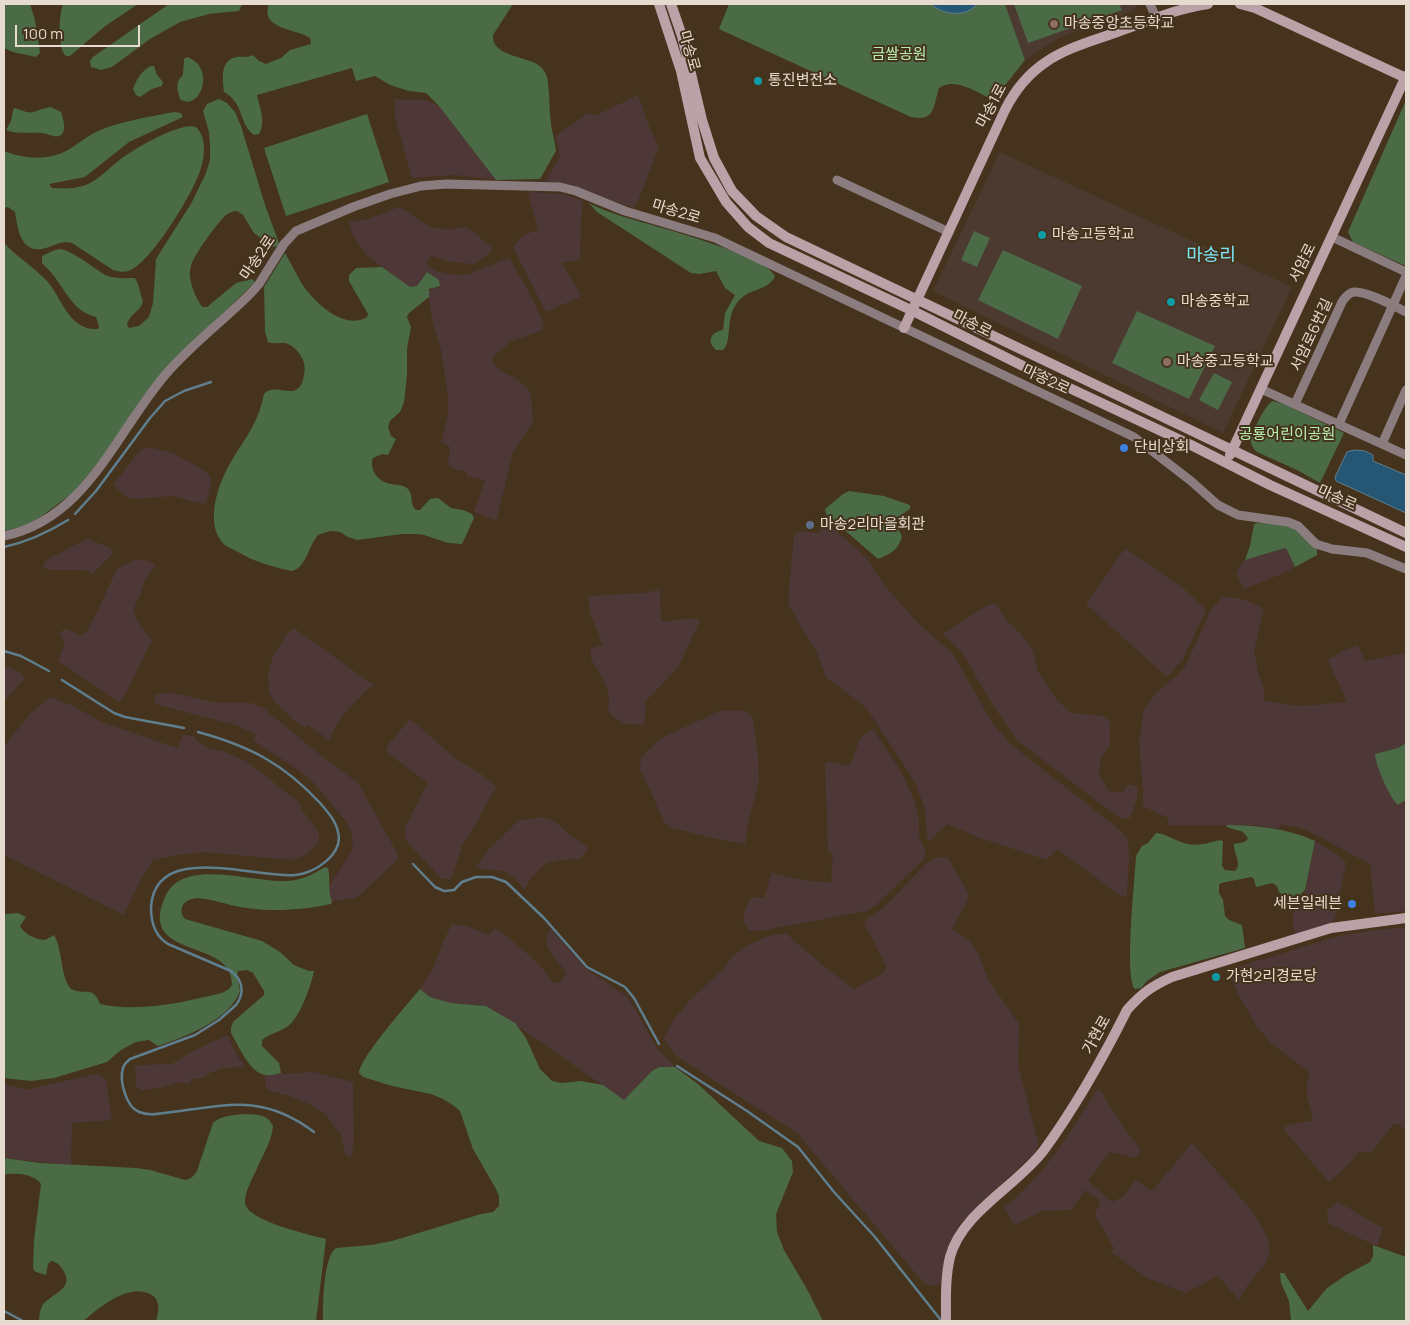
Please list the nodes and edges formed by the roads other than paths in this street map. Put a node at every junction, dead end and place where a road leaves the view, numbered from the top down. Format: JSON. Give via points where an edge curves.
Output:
{"nodes":[{"id":1,"x":659,"y":4,"type":"edge"},
{"id":2,"x":671,"y":4,"type":"edge"},
{"id":3,"x":1150,"y":4,"type":"edge"},
{"id":4,"x":1208,"y":4,"type":"edge"},
{"id":5,"x":1240,"y":4,"type":"edge"},
{"id":6,"x":1156,"y":18,"type":"junction"},
{"id":7,"x":1406,"y":77,"type":"edge"},
{"id":8,"x":837,"y":180,"type":"dead end"},
{"id":9,"x":949,"y":232,"type":"junction"},
{"id":10,"x":1332,"y":237,"type":"junction"},
{"id":11,"x":1406,"y":274,"type":"edge"},
{"id":12,"x":917,"y":301,"type":"junction"},
{"id":13,"x":1393,"y":306,"type":"junction"},
{"id":14,"x":912,"y":311,"type":"junction"},
{"id":15,"x":1406,"y":312,"type":"edge"},
{"id":16,"x":904,"y":328,"type":"junction"},
{"id":17,"x":1261,"y":389,"type":"junction"},
{"id":18,"x":1406,"y":390,"type":"edge"},
{"id":19,"x":1295,"y":404,"type":"junction"},
{"id":20,"x":1339,"y":424,"type":"junction"},
{"id":21,"x":1382,"y":444,"type":"junction"},
{"id":22,"x":1232,"y":451,"type":"junction"},
{"id":23,"x":1406,"y":455,"type":"edge"},
{"id":24,"x":1226,"y":463,"type":"junction"},
{"id":25,"x":1406,"y":533,"type":"edge"},
{"id":26,"x":4,"y":536,"type":"edge"},
{"id":27,"x":1406,"y":546,"type":"edge"},
{"id":28,"x":1406,"y":569,"type":"edge"},
{"id":29,"x":1406,"y":918,"type":"edge"},
{"id":30,"x":946,"y":1321,"type":"edge"}],
"edges":[{"from":1,"to":14,"type":"street","name":"마송로","via":[[680,71],[700,158],[726,202],[769,243]]},
{"from":2,"to":12,"type":"street","name":"마송로","via":[[714,158],[732,191],[756,216],[786,237]]},
{"from":3,"to":6,"type":"street"},
{"from":4,"to":6,"type":"street","name":"마송1로"},
{"from":5,"to":7,"type":"street"},
{"from":6,"to":9,"type":"street","name":"마송1로","via":[[1048,60],[1018,87]]},
{"from":7,"to":10,"type":"street","name":"서암로"},
{"from":8,"to":9,"type":"street"},
{"from":9,"to":12,"type":"street","name":"마송1로"},
{"from":10,"to":11,"type":"street"},
{"from":10,"to":17,"type":"street","name":"서암로"},
{"from":11,"to":13,"type":"street"},
{"from":12,"to":14,"type":"street","name":"마송1로"},
{"from":12,"to":22,"type":"street","name":"마송로"},
{"from":13,"to":15,"type":"street","name":"서암로6번길"},
{"from":13,"to":19,"type":"street","name":"서암로6번길","via":[[1362,293],[1353,292],[1346,296]]},
{"from":13,"to":20,"type":"street"},
{"from":14,"to":16,"type":"street","name":"마송1로"},
{"from":14,"to":24,"type":"street","name":"마송로"},
{"from":16,"to":26,"type":"street","name":"마송2로","via":[[714,238],[625,211],[576,191],[560,187],[482,184],[407,188],[296,231],[251,293],[166,374],[114,448],[64,508],[20,533]]},
{"from":16,"to":28,"type":"street","name":"마송2로","via":[[1134,437],[1228,512],[1288,522],[1298,526],[1316,544],[1367,553]]},
{"from":17,"to":19,"type":"street"},
{"from":17,"to":22,"type":"street","name":"서암로"},
{"from":18,"to":21,"type":"street"},
{"from":19,"to":20,"type":"street"},
{"from":20,"to":21,"type":"street"},
{"from":21,"to":23,"type":"street"},
{"from":22,"to":24,"type":"street","name":"서암로"},
{"from":22,"to":25,"type":"street","name":"마송로"},
{"from":24,"to":27,"type":"street","name":"마송로"},
{"from":29,"to":30,"type":"street","name":"가현로","via":[[1330,928],[1172,977],[1152,986],[1137,998],[1127,1010],[1078,1100],[1043,1151],[1029,1168],[975,1216],[961,1234],[950,1256],[946,1280]]}]}
